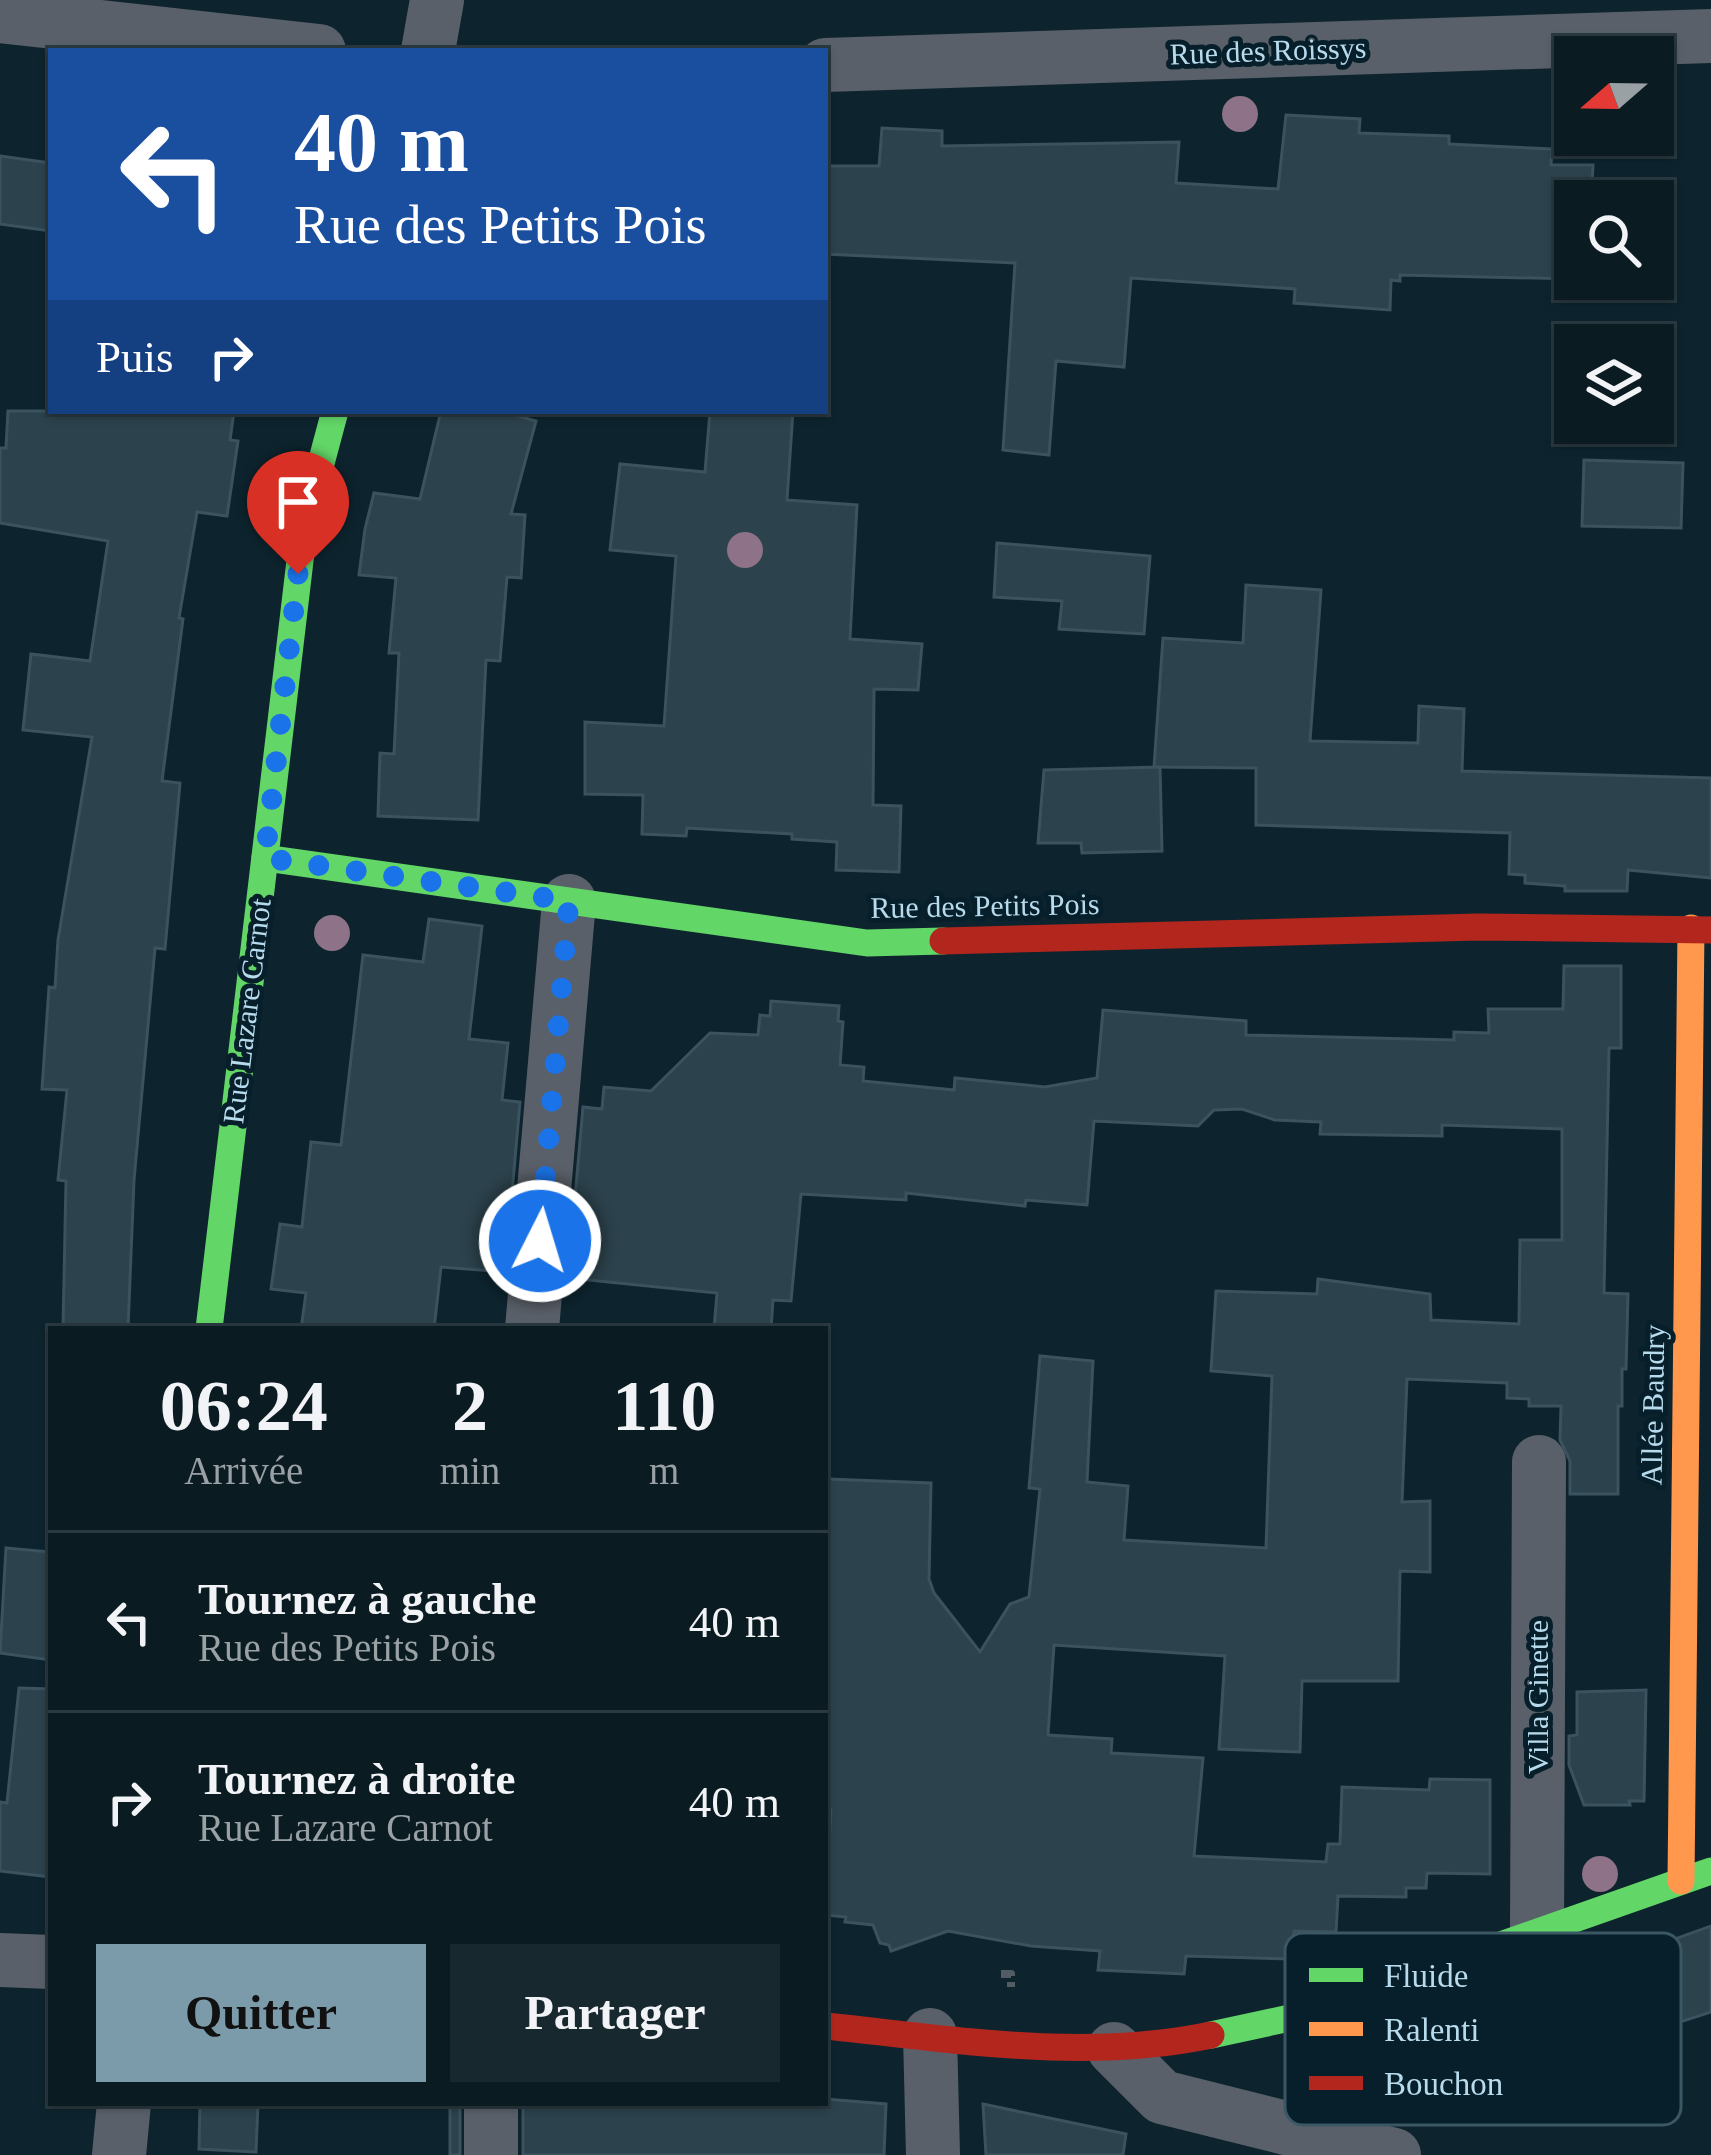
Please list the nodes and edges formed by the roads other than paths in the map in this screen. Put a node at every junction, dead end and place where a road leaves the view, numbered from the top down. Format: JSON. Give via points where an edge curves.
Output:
{"nodes":[{"id":1,"x":437,"y":0,"type":"edge"},
{"id":2,"x":0,"y":16,"type":"edge"},
{"id":3,"x":1635,"y":20,"type":"edge"},
{"id":4,"x":1711,"y":36,"type":"edge"},
{"id":5,"x":293,"y":48,"type":"edge"},
{"id":6,"x":429,"y":48,"type":"edge"},
{"id":7,"x":828,"y":65,"type":"edge"},
{"id":8,"x":334,"y":414,"type":"edge"},
{"id":9,"x":265,"y":858,"type":"junction"},
{"id":10,"x":569,"y":901,"type":"junction"},
{"id":11,"x":1701,"y":929,"type":"edge"},
{"id":12,"x":209,"y":1326,"type":"edge"},
{"id":13,"x":532,"y":1326,"type":"edge"},
{"id":14,"x":1539,"y":1462,"type":"dead end"},
{"id":15,"x":1711,"y":1871,"type":"edge"},
{"id":16,"x":1681,"y":1881,"type":"junction"},
{"id":17,"x":1537,"y":1932,"type":"junction"},
{"id":18,"x":1534,"y":1933,"type":"edge"},
{"id":19,"x":0,"y":1960,"type":"edge"},
{"id":20,"x":48,"y":1962,"type":"edge"},
{"id":21,"x":1285,"y":2019,"type":"edge"},
{"id":22,"x":828,"y":2026,"type":"edge"},
{"id":23,"x":930,"y":2035,"type":"junction"},
{"id":24,"x":1114,"y":2049,"type":"junction"},
{"id":25,"x":124,"y":2106,"type":"edge"},
{"id":26,"x":491,"y":2106,"type":"edge"},
{"id":27,"x":1367,"y":2152,"type":"edge"},
{"id":28,"x":119,"y":2155,"type":"edge"},
{"id":29,"x":491,"y":2155,"type":"edge"},
{"id":30,"x":933,"y":2155,"type":"edge"}],
"edges":[{"from":1,"to":6,"type":"street"},
{"from":2,"to":5,"type":"street"},
{"from":3,"to":4,"type":"street","name":"Rue des Roissys"},
{"from":3,"to":7,"type":"street","name":"Rue des Roissys"},
{"from":8,"to":9,"type":"street","name":"Rue Lazare Carnot","via":[[304,527]]},
{"from":9,"to":10,"type":"street","name":"Rue des Petits Pois"},
{"from":9,"to":12,"type":"street","name":"Rue Lazare Carnot"},
{"from":10,"to":11,"type":"street","name":"Rue des Petits Pois","via":[[867,943]]},
{"from":10,"to":13,"type":"street"},
{"from":11,"to":16,"type":"street","name":"Allée Baudry"},
{"from":14,"to":17,"type":"street","name":"Villa Ginette"},
{"from":15,"to":16,"type":"street"},
{"from":16,"to":17,"type":"street"},
{"from":17,"to":18,"type":"street"},
{"from":19,"to":20,"type":"street"},
{"from":21,"to":24,"type":"street"},
{"from":22,"to":23,"type":"street"},
{"from":23,"to":24,"type":"street"},
{"from":23,"to":30,"type":"street"},
{"from":24,"to":27,"type":"street","via":[[1162,2097]]},
{"from":25,"to":28,"type":"street"},
{"from":26,"to":29,"type":"street"}]}
